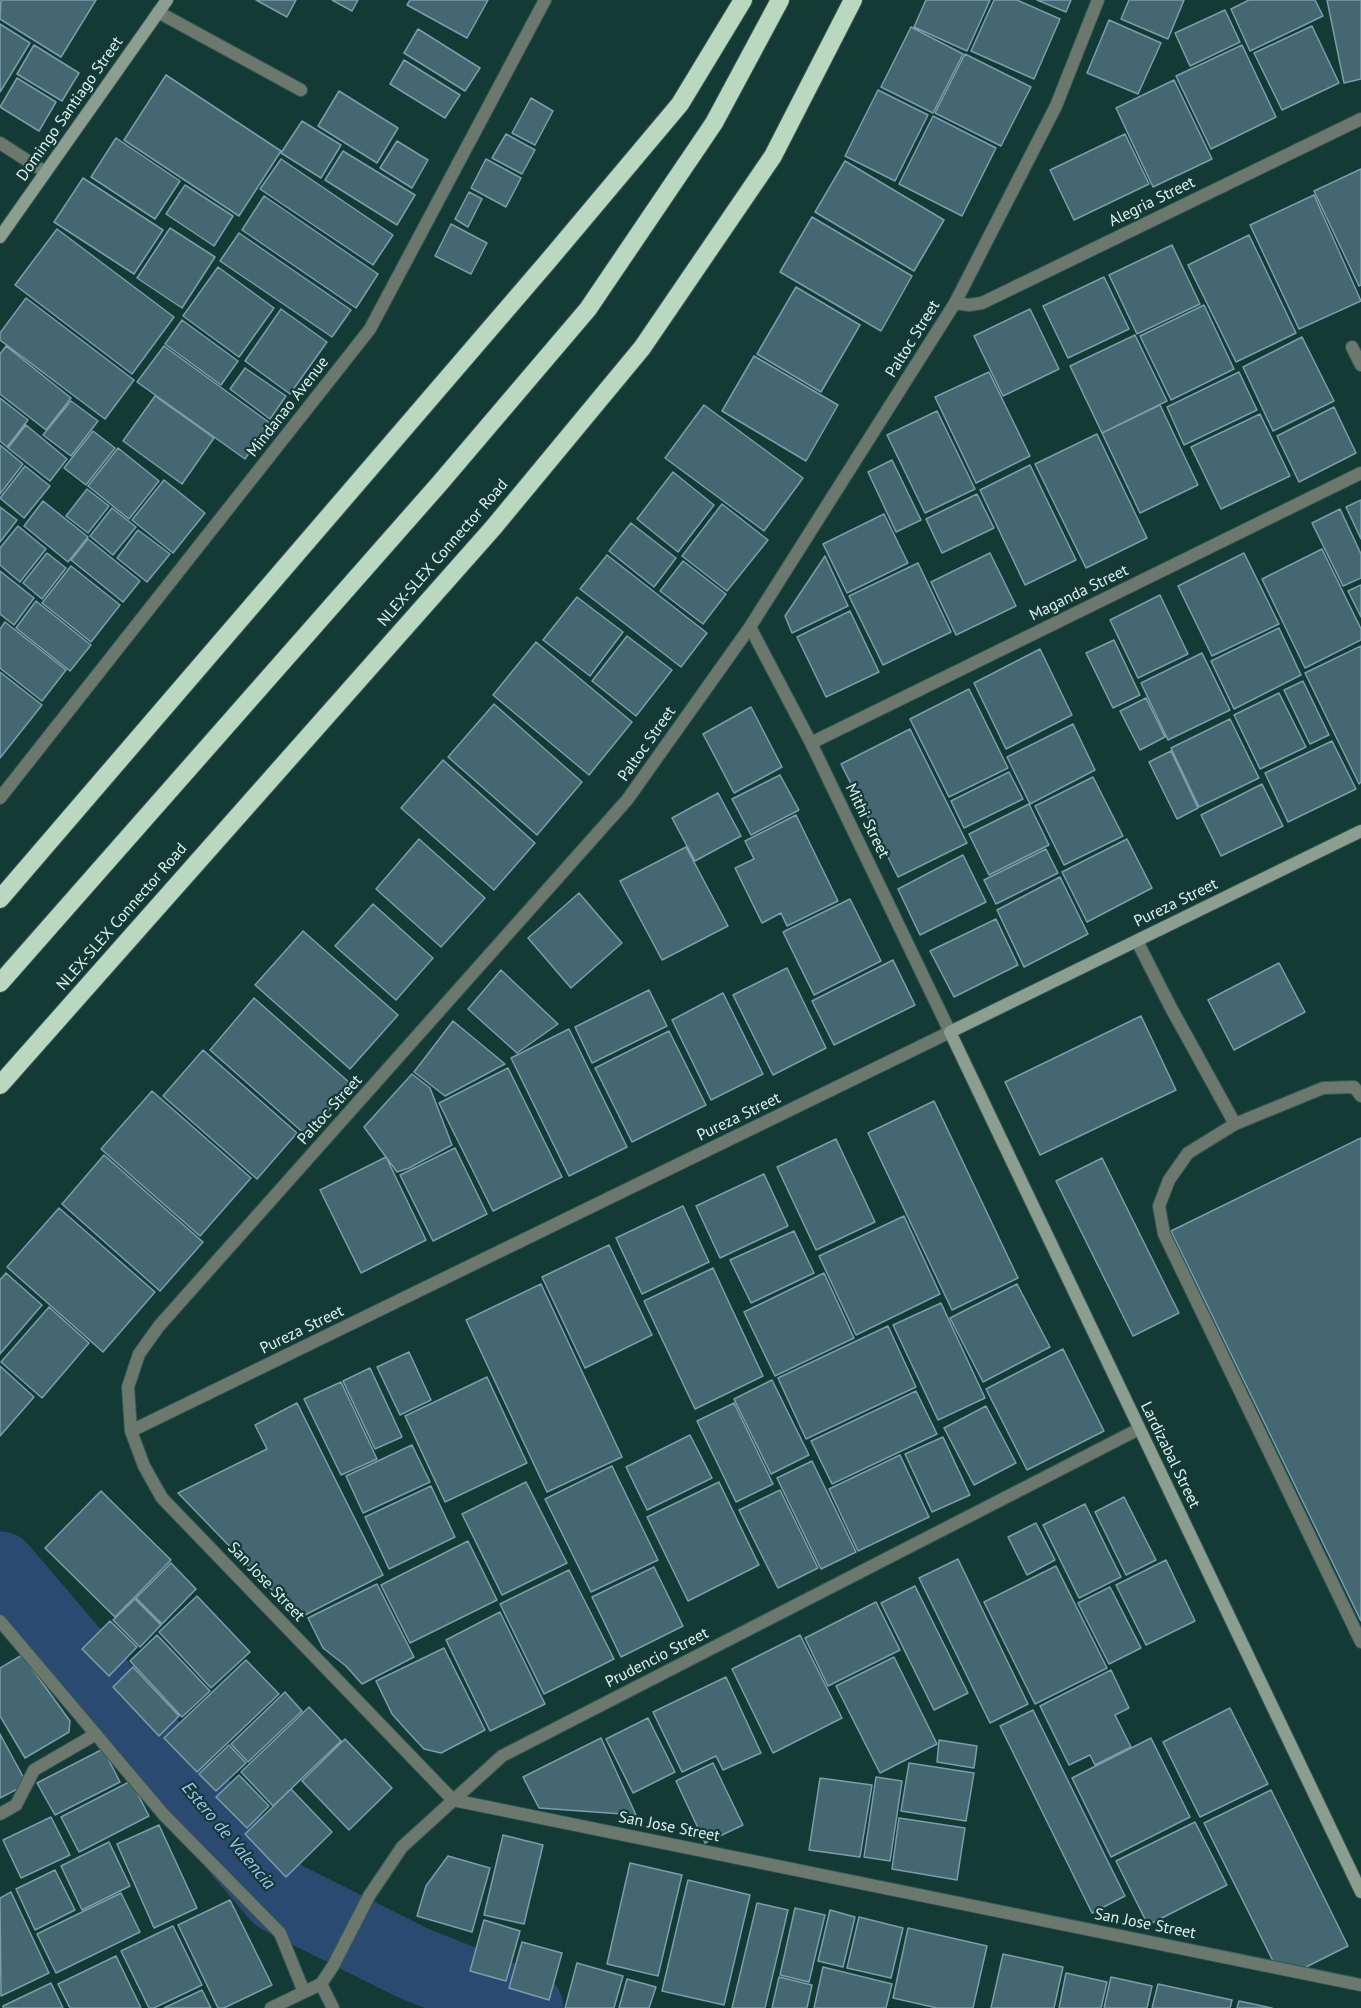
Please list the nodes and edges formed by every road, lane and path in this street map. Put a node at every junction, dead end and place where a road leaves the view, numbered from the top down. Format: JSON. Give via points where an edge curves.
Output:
{"nodes":[{"id":1,"x":167,"y":0,"type":"edge"},
{"id":2,"x":545,"y":0,"type":"edge"},
{"id":3,"x":743,"y":0,"type":"edge"},
{"id":4,"x":780,"y":0,"type":"edge"},
{"id":5,"x":852,"y":0,"type":"edge"},
{"id":6,"x":1098,"y":0,"type":"edge"},
{"id":7,"x":158,"y":12,"type":"junction"},
{"id":8,"x":301,"y":90,"type":"dead end"},
{"id":9,"x":1361,"y":119,"type":"edge"},
{"id":10,"x":0,"y":143,"type":"edge"},
{"id":11,"x":45,"y":172,"type":"junction"},
{"id":12,"x":0,"y":237,"type":"edge"},
{"id":13,"x":955,"y":303,"type":"junction"},
{"id":14,"x":1352,"y":347,"type":"dead end"},
{"id":15,"x":1361,"y":365,"type":"edge"},
{"id":16,"x":1361,"y":473,"type":"edge"},
{"id":17,"x":750,"y":627,"type":"junction"},
{"id":18,"x":811,"y":743,"type":"junction"},
{"id":19,"x":0,"y":798,"type":"edge"},
{"id":20,"x":1361,"y":831,"type":"edge"},
{"id":21,"x":0,"y":899,"type":"edge"},
{"id":22,"x":1137,"y":941,"type":"junction"},
{"id":23,"x":0,"y":983,"type":"edge"},
{"id":24,"x":950,"y":1032,"type":"junction"},
{"id":25,"x":0,"y":1085,"type":"edge"},
{"id":26,"x":1361,"y":1096,"type":"edge"},
{"id":27,"x":1235,"y":1124,"type":"junction"},
{"id":28,"x":1139,"y":1429,"type":"junction"},
{"id":29,"x":131,"y":1431,"type":"junction"},
{"id":30,"x":0,"y":1621,"type":"edge"},
{"id":31,"x":1361,"y":1642,"type":"edge"},
{"id":32,"x":96,"y":1734,"type":"junction"},
{"id":33,"x":453,"y":1800,"type":"junction"},
{"id":34,"x":0,"y":1814,"type":"edge"},
{"id":35,"x":1361,"y":1892,"type":"edge"},
{"id":36,"x":321,"y":1983,"type":"junction"},
{"id":37,"x":1361,"y":1984,"type":"edge"},
{"id":38,"x":304,"y":1992,"type":"junction"},
{"id":39,"x":271,"y":2008,"type":"edge"},
{"id":40,"x":333,"y":2008,"type":"edge"}],
"edges":[{"from":1,"to":7,"type":"street","name":"Domingo Santiago Street"},
{"from":2,"to":19,"type":"street","name":"Mindanao Avenue","via":[[370,329]]},
{"from":3,"to":21,"type":"highway","via":[[680,104]]},
{"from":4,"to":23,"type":"highway","via":[[714,123],[588,309]]},
{"from":5,"to":25,"type":"highway","name":"NLEX-SLEX Connector Road","via":[[773,156],[642,348],[492,528]]},
{"from":6,"to":13,"type":"street","name":"Paltoc Street","via":[[1056,106]]},
{"from":7,"to":8,"type":"street"},
{"from":7,"to":11,"type":"street","name":"Domingo Santiago Street"},
{"from":9,"to":13,"type":"street","name":"Alegria Street","via":[[982,303]]},
{"from":10,"to":11,"type":"street"},
{"from":11,"to":12,"type":"street","name":"Domingo Santiago Street"},
{"from":13,"to":17,"type":"street","name":"Paltoc Street"},
{"from":14,"to":15,"type":"street"},
{"from":16,"to":18,"type":"street","name":"Maganda Street"},
{"from":17,"to":18,"type":"street","name":"Mithi Street"},
{"from":17,"to":29,"type":"street","name":"Paltoc Street","via":[[627,800],[159,1326],[139,1354],[128,1387]]},
{"from":18,"to":24,"type":"street","name":"Mithi Street"},
{"from":20,"to":22,"type":"street","name":"Pureza Street"},
{"from":22,"to":24,"type":"street","name":"Pureza Street"},
{"from":22,"to":27,"type":"street"},
{"from":24,"to":28,"type":"street","name":"Lardizabal Street"},
{"from":24,"to":29,"type":"street","name":"Pureza Street"},
{"from":26,"to":27,"type":"street","via":[[1354,1087],[1323,1088]]},
{"from":27,"to":31,"type":"street","via":[[1188,1153],[1169,1180],[1158,1206],[1164,1234]]},
{"from":28,"to":33,"type":"street","name":"Prudencio Street","via":[[502,1756]]},
{"from":28,"to":35,"type":"street","name":"Lardizabal Street"},
{"from":29,"to":33,"type":"street","name":"San Jose Street","via":[[162,1498]]},
{"from":30,"to":32,"type":"street"},
{"from":32,"to":34,"type":"street","via":[[34,1770],[16,1805]]},
{"from":32,"to":38,"type":"street","via":[[164,1815],[280,1933]]},
{"from":33,"to":36,"type":"street","name":"Prudencio Street","via":[[402,1847],[369,1896]]},
{"from":33,"to":37,"type":"street","name":"San Jose Street"},
{"from":36,"to":38,"type":"street","name":"Prudencio Street"},
{"from":36,"to":40,"type":"street"},
{"from":38,"to":39,"type":"street","name":"Prudencio Street"}]}
